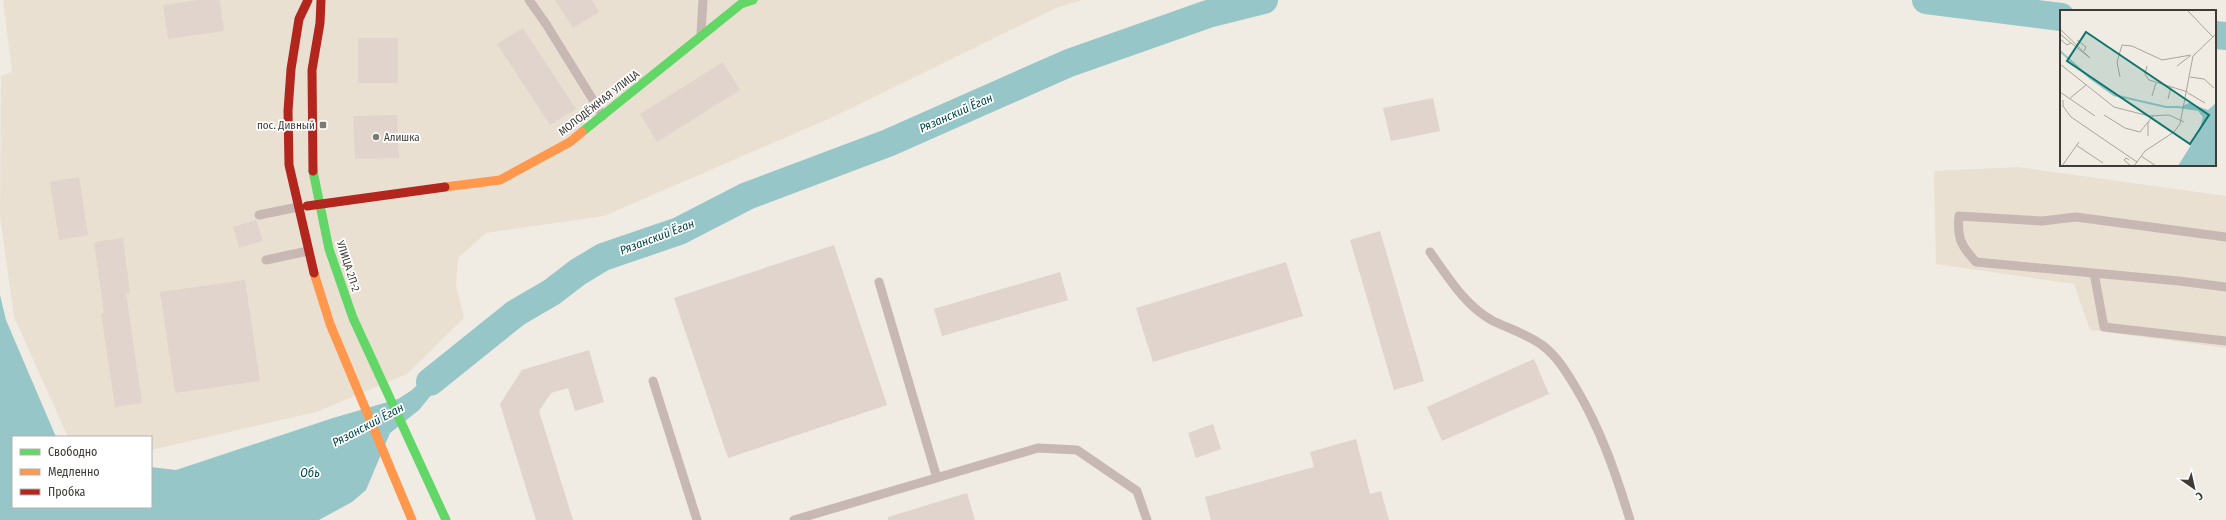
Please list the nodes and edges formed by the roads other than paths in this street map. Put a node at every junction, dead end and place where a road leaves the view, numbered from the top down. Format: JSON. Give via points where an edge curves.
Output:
{"nodes":[{"id":1,"x":308,"y":0,"type":"edge"},
{"id":2,"x":321,"y":0,"type":"edge"},
{"id":3,"x":529,"y":0,"type":"edge"},
{"id":4,"x":704,"y":0,"type":"edge"},
{"id":5,"x":753,"y":0,"type":"edge"},
{"id":6,"x":701,"y":37,"type":"junction"},
{"id":7,"x":603,"y":116,"type":"junction"},
{"id":8,"x":320,"y":205,"type":"junction"},
{"id":9,"x":299,"y":207,"type":"junction"},
{"id":10,"x":258,"y":215,"type":"dead end"},
{"id":11,"x":2226,"y":237,"type":"edge"},
{"id":12,"x":308,"y":251,"type":"junction"},
{"id":13,"x":1430,"y":252,"type":"dead end"},
{"id":14,"x":266,"y":260,"type":"dead end"},
{"id":15,"x":2094,"y":273,"type":"junction"},
{"id":16,"x":879,"y":282,"type":"dead end"},
{"id":17,"x":2226,"y":287,"type":"edge"},
{"id":18,"x":2226,"y":341,"type":"edge"},
{"id":19,"x":653,"y":381,"type":"dead end"},
{"id":20,"x":937,"y":478,"type":"junction"},
{"id":21,"x":412,"y":520,"type":"edge"},
{"id":22,"x":446,"y":520,"type":"edge"},
{"id":23,"x":697,"y":520,"type":"edge"},
{"id":24,"x":794,"y":520,"type":"edge"},
{"id":25,"x":1146,"y":520,"type":"edge"},
{"id":26,"x":1630,"y":520,"type":"edge"}],
"edges":[{"from":1,"to":9,"type":"main road","via":[[299,19],[290,69],[288,111],[289,165]]},
{"from":2,"to":8,"type":"main road","name":"УЛИЦА 2П-2","via":[[312,70],[312,164]]},
{"from":3,"to":7,"type":"lane"},
{"from":4,"to":6,"type":"lane"},
{"from":5,"to":6,"type":"main road","name":"МОЛОДЁЖНАЯ УЛИЦА","via":[[742,4]]},
{"from":6,"to":7,"type":"main road","name":"МОЛОДЁЖНАЯ УЛИЦА"},
{"from":7,"to":8,"type":"main road","name":"МОЛОДЁЖНАЯ УЛИЦА","via":[[570,142],[500,180]]},
{"from":8,"to":9,"type":"main road","name":"МОЛОДЁЖНАЯ УЛИЦА"},
{"from":8,"to":22,"type":"main road","name":"УЛИЦА 2П-2","via":[[329,249],[353,318]]},
{"from":9,"to":10,"type":"lane"},
{"from":9,"to":12,"type":"main road"},
{"from":11,"to":15,"type":"lane","via":[[2076,217],[2042,221],[1959,216],[1957,232],[1964,250],[1976,262]]},
{"from":12,"to":14,"type":"lane"},
{"from":12,"to":21,"type":"main road","via":[[330,324]]},
{"from":13,"to":26,"type":"lane","via":[[1468,302],[1492,320],[1543,346],[1564,369],[1589,410],[1612,461]]},
{"from":15,"to":17,"type":"lane"},
{"from":15,"to":18,"type":"lane","via":[[2104,327]]},
{"from":16,"to":20,"type":"lane"},
{"from":19,"to":23,"type":"lane"},
{"from":20,"to":24,"type":"lane"},
{"from":20,"to":25,"type":"lane","via":[[1038,448],[1077,450],[1137,491]]}]}
